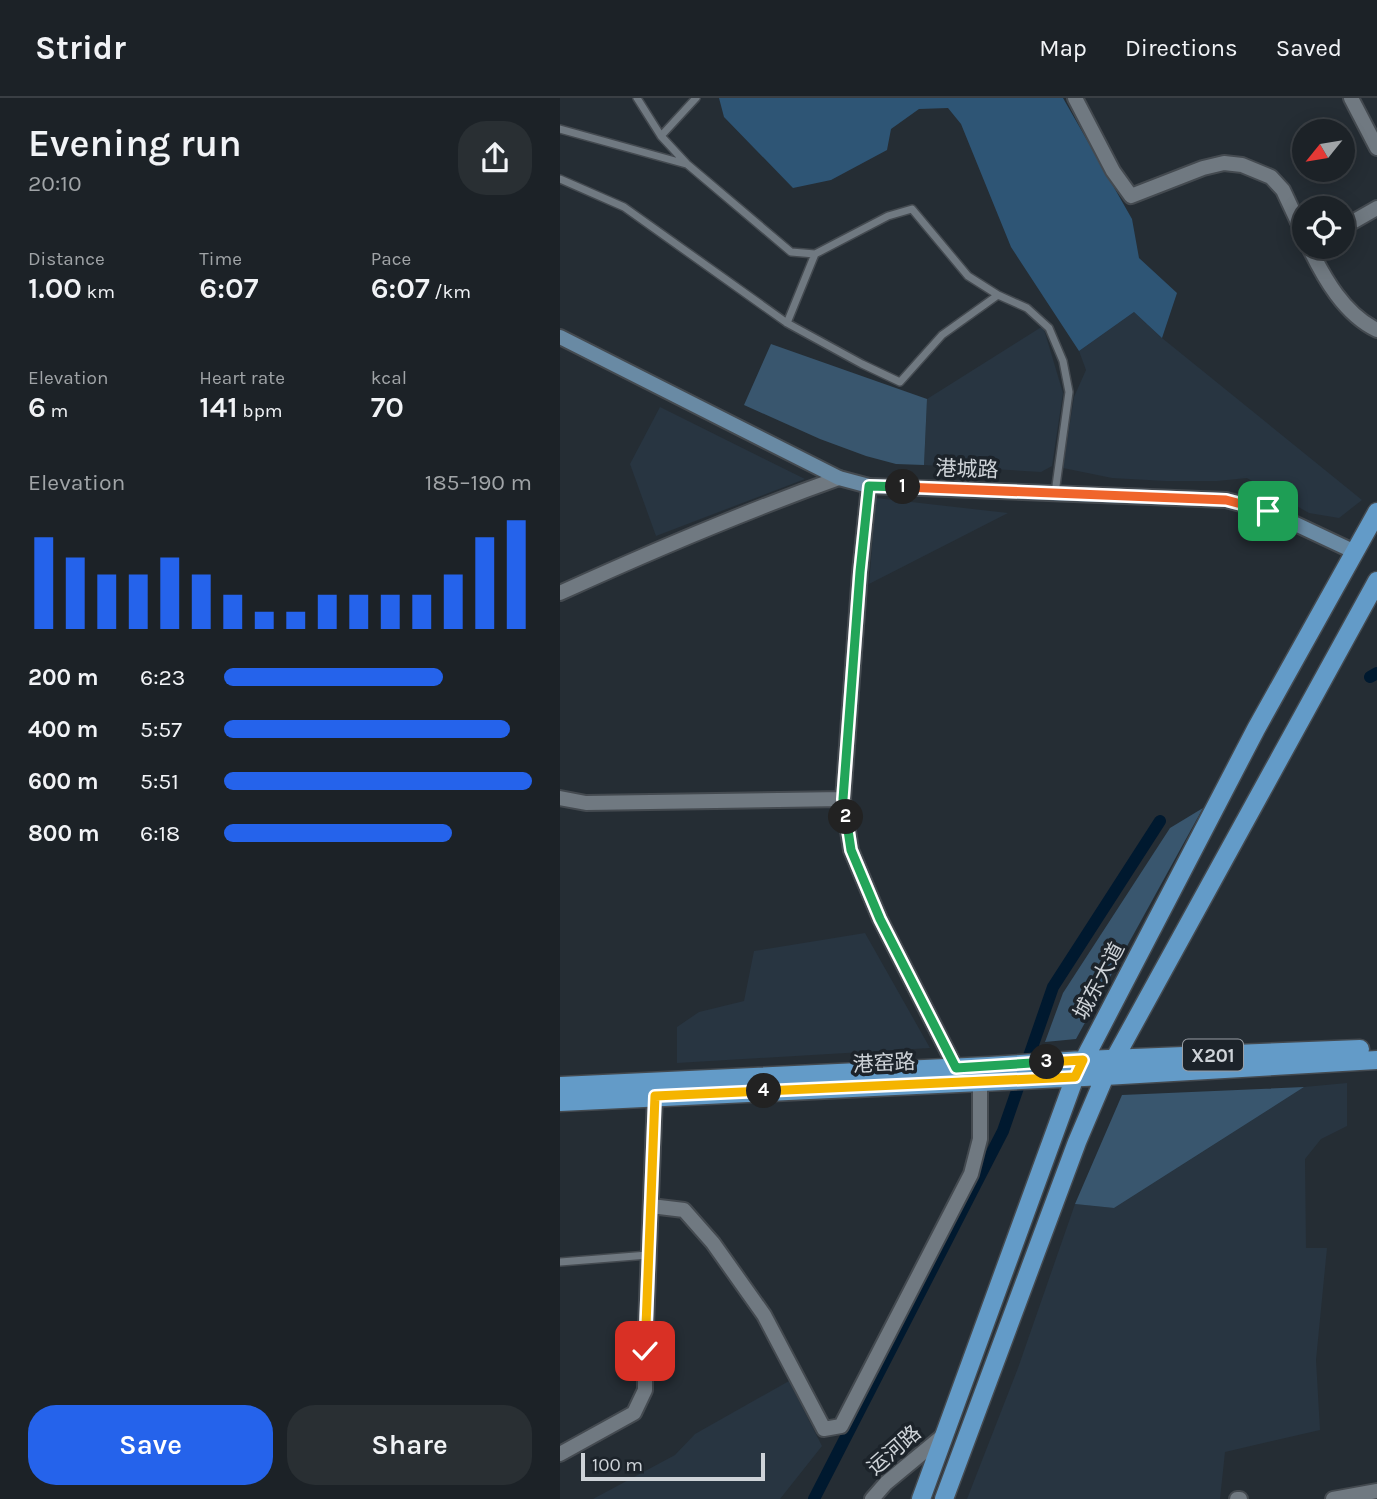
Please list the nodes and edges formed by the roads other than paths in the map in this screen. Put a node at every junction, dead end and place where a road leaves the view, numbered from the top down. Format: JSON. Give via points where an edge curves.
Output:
{"nodes":[{"id":1,"x":637,"y":98,"type":"edge"},
{"id":2,"x":696,"y":98,"type":"edge"},
{"id":3,"x":1074,"y":98,"type":"edge"},
{"id":4,"x":1351,"y":98,"type":"edge"},
{"id":5,"x":560,"y":129,"type":"edge"},
{"id":6,"x":660,"y":136,"type":"junction"},
{"id":7,"x":1377,"y":148,"type":"edge"},
{"id":8,"x":687,"y":164,"type":"junction"},
{"id":9,"x":560,"y":179,"type":"edge"},
{"id":10,"x":1377,"y":208,"type":"edge"},
{"id":11,"x":1292,"y":209,"type":"edge"},
{"id":12,"x":1355,"y":221,"type":"edge"},
{"id":13,"x":815,"y":254,"type":"junction"},
{"id":14,"x":1315,"y":259,"type":"edge"},
{"id":15,"x":998,"y":295,"type":"junction"},
{"id":16,"x":787,"y":323,"type":"junction"},
{"id":17,"x":1377,"y":330,"type":"edge"},
{"id":18,"x":560,"y":337,"type":"edge"},
{"id":19,"x":839,"y":478,"type":"junction"},
{"id":20,"x":869,"y":486,"type":"junction"},
{"id":21,"x":1055,"y":494,"type":"junction"},
{"id":22,"x":1377,"y":512,"type":"edge"},
{"id":23,"x":1355,"y":552,"type":"junction"},
{"id":24,"x":1377,"y":581,"type":"edge"},
{"id":25,"x":560,"y":593,"type":"edge"},
{"id":26,"x":560,"y":798,"type":"edge"},
{"id":27,"x":843,"y":799,"type":"junction"},
{"id":28,"x":1377,"y":1048,"type":"edge"},
{"id":29,"x":1083,"y":1060,"type":"junction"},
{"id":30,"x":1114,"y":1060,"type":"junction"},
{"id":31,"x":1377,"y":1060,"type":"edge"},
{"id":32,"x":956,"y":1068,"type":"junction"},
{"id":33,"x":1049,"y":1070,"type":"junction"},
{"id":34,"x":987,"y":1076,"type":"junction"},
{"id":35,"x":1105,"y":1076,"type":"junction"},
{"id":36,"x":1075,"y":1077,"type":"junction"},
{"id":37,"x":560,"y":1086,"type":"edge"},
{"id":38,"x":655,"y":1096,"type":"junction"},
{"id":39,"x":560,"y":1102,"type":"edge"},
{"id":40,"x":651,"y":1206,"type":"junction"},
{"id":41,"x":649,"y":1255,"type":"junction"},
{"id":42,"x":560,"y":1262,"type":"edge"},
{"id":43,"x":945,"y":1434,"type":"junction"},
{"id":44,"x":560,"y":1454,"type":"edge"},
{"id":45,"x":1377,"y":1491,"type":"edge"},
{"id":46,"x":872,"y":1499,"type":"edge"},
{"id":47,"x":921,"y":1499,"type":"edge"},
{"id":48,"x":944,"y":1499,"type":"edge"},
{"id":49,"x":1333,"y":1499,"type":"edge"}],
"edges":[{"from":1,"to":6,"type":"lane"},
{"from":2,"to":6,"type":"lane"},
{"from":3,"to":11,"type":"street","via":[[1131,196],[1203,168],[1242,164],[1271,177]]},
{"from":4,"to":7,"type":"street"},
{"from":5,"to":8,"type":"lane"},
{"from":6,"to":8,"type":"lane"},
{"from":8,"to":13,"type":"lane","via":[[791,252]]},
{"from":9,"to":16,"type":"lane","via":[[624,207]]},
{"from":10,"to":12,"type":"street"},
{"from":13,"to":15,"type":"lane","via":[[887,216],[912,209],[968,276]]},
{"from":13,"to":16,"type":"lane"},
{"from":14,"to":17,"type":"street","via":[[1349,310]]},
{"from":15,"to":16,"type":"lane","via":[[942,335],[900,382]]},
{"from":15,"to":21,"type":"lane","via":[[1027,308],[1049,328],[1063,361],[1069,392]]},
{"from":18,"to":19,"type":"street","name":"港城路"},
{"from":19,"to":20,"type":"street","name":"港城路"},
{"from":19,"to":25,"type":"street"},
{"from":20,"to":21,"type":"street","name":"港城路"},
{"from":20,"to":27,"type":"street"},
{"from":21,"to":23,"type":"street","name":"港城路","via":[[1226,500],[1268,511]]},
{"from":22,"to":23,"type":"main road","name":"城东大道"},
{"from":23,"to":29,"type":"main road","name":"城东大道","via":[[1256,729]]},
{"from":24,"to":30,"type":"main road"},
{"from":26,"to":27,"type":"street","via":[[586,803]]},
{"from":27,"to":32,"type":"street","via":[[851,850],[880,919]]},
{"from":28,"to":30,"type":"main road","name":"港窑路","number":"X201"},
{"from":29,"to":30,"type":"main road","name":"港窑路","number":"X201"},
{"from":29,"to":33,"type":"main road","name":"港窑路","number":"X201"},
{"from":29,"to":36,"type":"main road","name":"城东大道"},
{"from":30,"to":35,"type":"main road"},
{"from":31,"to":35,"type":"main road","name":"港窑路","number":"X201"},
{"from":32,"to":34,"type":"main road","name":"港窑路","number":"X201"},
{"from":32,"to":37,"type":"main road","name":"港窑路","number":"X201"},
{"from":33,"to":34,"type":"main road","name":"港窑路","number":"X201"},
{"from":33,"to":36,"type":"main road","name":"港窑路","number":"X201"},
{"from":34,"to":38,"type":"main road","name":"港窑路","number":"X201"},
{"from":34,"to":40,"type":"street","via":[[971,1174],[841,1426],[824,1429],[764,1315],[713,1243],[684,1210]]},
{"from":35,"to":36,"type":"main road","name":"港窑路","number":"X201"},
{"from":35,"to":48,"type":"main road"},
{"from":36,"to":43,"type":"main road","name":"城东大道"},
{"from":38,"to":39,"type":"main road","name":"港窑路","number":"X201"},
{"from":38,"to":40,"type":"street"},
{"from":40,"to":41,"type":"street"},
{"from":41,"to":42,"type":"lane"},
{"from":41,"to":44,"type":"street","via":[[645,1390],[634,1413]]},
{"from":43,"to":46,"type":"street","name":"运河路"},
{"from":43,"to":47,"type":"main road","name":"城东大道"},
{"from":45,"to":49,"type":"street"}]}
